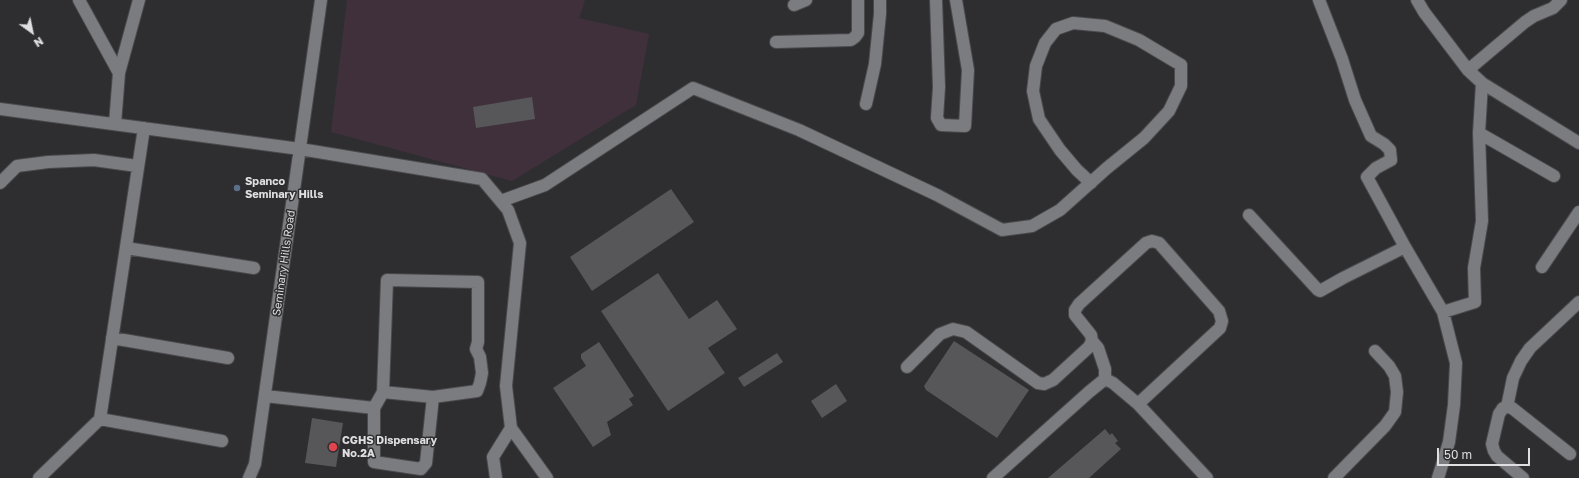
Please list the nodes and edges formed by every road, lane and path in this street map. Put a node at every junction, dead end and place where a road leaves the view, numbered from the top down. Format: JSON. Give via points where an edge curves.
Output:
{"nodes":[{"id":1,"x":79,"y":0,"type":"edge"},
{"id":2,"x":139,"y":0,"type":"edge"},
{"id":3,"x":320,"y":0,"type":"edge"},
{"id":4,"x":806,"y":0,"type":"edge"},
{"id":5,"x":858,"y":0,"type":"edge"},
{"id":6,"x":880,"y":0,"type":"edge"},
{"id":7,"x":936,"y":0,"type":"edge"},
{"id":8,"x":956,"y":0,"type":"edge"},
{"id":9,"x":1319,"y":0,"type":"edge"},
{"id":10,"x":1417,"y":0,"type":"edge"},
{"id":11,"x":1561,"y":0,"type":"edge"},
{"id":12,"x":794,"y":5,"type":"dead end"},
{"id":13,"x":776,"y":42,"type":"dead end"},
{"id":14,"x":1468,"y":70,"type":"junction"},
{"id":15,"x":119,"y":73,"type":"junction"},
{"id":16,"x":1482,"y":83,"type":"junction"},
{"id":17,"x":866,"y":104,"type":"dead end"},
{"id":18,"x":0,"y":109,"type":"edge"},
{"id":19,"x":114,"y":124,"type":"junction"},
{"id":20,"x":144,"y":128,"type":"junction"},
{"id":21,"x":1479,"y":134,"type":"junction"},
{"id":22,"x":1579,"y":143,"type":"edge"},
{"id":23,"x":300,"y":149,"type":"junction"},
{"id":24,"x":138,"y":166,"type":"junction"},
{"id":25,"x":1554,"y":176,"type":"dead end"},
{"id":26,"x":0,"y":182,"type":"edge"},
{"id":27,"x":1091,"y":183,"type":"junction"},
{"id":28,"x":501,"y":202,"type":"junction"},
{"id":29,"x":1579,"y":212,"type":"edge"},
{"id":30,"x":1248,"y":215,"type":"dead end"},
{"id":31,"x":126,"y":248,"type":"junction"},
{"id":32,"x":1405,"y":248,"type":"junction"},
{"id":33,"x":1542,"y":267,"type":"dead end"},
{"id":34,"x":254,"y":268,"type":"dead end"},
{"id":35,"x":1579,"y":302,"type":"edge"},
{"id":36,"x":1443,"y":312,"type":"junction"},
{"id":37,"x":112,"y":338,"type":"junction"},
{"id":38,"x":1092,"y":341,"type":"junction"},
{"id":39,"x":1375,"y":351,"type":"dead end"},
{"id":40,"x":228,"y":358,"type":"dead end"},
{"id":41,"x":907,"y":368,"type":"dead end"},
{"id":42,"x":1105,"y":379,"type":"junction"},
{"id":43,"x":383,"y":392,"type":"junction"},
{"id":44,"x":265,"y":396,"type":"junction"},
{"id":45,"x":433,"y":397,"type":"junction"},
{"id":46,"x":1138,"y":404,"type":"junction"},
{"id":47,"x":1507,"y":407,"type":"junction"},
{"id":48,"x":374,"y":408,"type":"junction"},
{"id":49,"x":100,"y":420,"type":"junction"},
{"id":50,"x":511,"y":428,"type":"junction"},
{"id":51,"x":222,"y":442,"type":"dead end"},
{"id":52,"x":1570,"y":454,"type":"dead end"},
{"id":53,"x":39,"y":478,"type":"edge"},
{"id":54,"x":249,"y":478,"type":"edge"},
{"id":55,"x":496,"y":478,"type":"edge"},
{"id":56,"x":547,"y":478,"type":"edge"},
{"id":57,"x":993,"y":478,"type":"edge"},
{"id":58,"x":1207,"y":478,"type":"edge"},
{"id":59,"x":1334,"y":478,"type":"edge"},
{"id":60,"x":1438,"y":478,"type":"edge"},
{"id":61,"x":1523,"y":478,"type":"edge"}],
"edges":[{"from":1,"to":15,"type":"street"},
{"from":2,"to":15,"type":"street"},
{"from":3,"to":23,"type":"street","name":"Seminary Hills Road"},
{"from":4,"to":12,"type":"street"},
{"from":5,"to":13,"type":"street","via":[[858,33],[855,38]]},
{"from":6,"to":17,"type":"street","via":[[875,64]]},
{"from":7,"to":8,"type":"street","via":[[939,87],[937,118],[941,125],[964,126],[968,70]]},
{"from":9,"to":32,"type":"street","via":[[1355,100],[1371,136],[1390,150],[1391,160],[1366,177]]},
{"from":10,"to":14,"type":"street"},
{"from":11,"to":14,"type":"street","via":[[1553,8],[1525,22]]},
{"from":14,"to":16,"type":"street"},
{"from":15,"to":19,"type":"street"},
{"from":16,"to":21,"type":"street"},
{"from":16,"to":22,"type":"street"},
{"from":18,"to":19,"type":"street"},
{"from":19,"to":20,"type":"street"},
{"from":20,"to":23,"type":"street"},
{"from":20,"to":24,"type":"street"},
{"from":21,"to":25,"type":"street"},
{"from":21,"to":36,"type":"street","via":[[1482,221],[1474,268],[1475,302]]},
{"from":23,"to":28,"type":"street","via":[[482,180]]},
{"from":23,"to":44,"type":"street","name":"Seminary Hills Road"},
{"from":24,"to":26,"type":"street","via":[[94,160],[48,162],[17,166]]},
{"from":24,"to":31,"type":"street"},
{"from":27,"to":27,"type":"street","via":[[1060,150],[1039,119],[1033,91],[1036,66],[1045,43],[1056,29],[1073,24],[1105,26],[1139,40],[1181,65],[1181,86],[1170,111],[1144,138]]},
{"from":27,"to":28,"type":"street","via":[[1060,210],[1032,226],[1002,230],[937,195],[799,130],[693,88],[545,185]]},
{"from":28,"to":50,"type":"street","via":[[508,210],[520,243],[506,386]]},
{"from":29,"to":33,"type":"street"},
{"from":30,"to":32,"type":"street","via":[[1320,291]]},
{"from":31,"to":34,"type":"street"},
{"from":31,"to":37,"type":"street"},
{"from":32,"to":36,"type":"street"},
{"from":35,"to":47,"type":"street","via":[[1530,348],[1521,361],[1513,378]]},
{"from":36,"to":60,"type":"street","via":[[1456,363],[1454,405],[1448,442]]},
{"from":37,"to":40,"type":"street"},
{"from":37,"to":49,"type":"street"},
{"from":38,"to":41,"type":"street","via":[[1089,347],[1053,380],[1044,384],[1038,383],[966,332],[952,329],[940,334]]},
{"from":38,"to":42,"type":"street","via":[[1098,348],[1105,369]]},
{"from":38,"to":46,"type":"street","via":[[1091,335],[1075,315],[1075,310],[1146,242],[1159,243],[1219,311],[1222,321],[1220,328]]},
{"from":39,"to":59,"type":"street","via":[[1395,376],[1395,412],[1385,426]]},
{"from":42,"to":46,"type":"street"},
{"from":42,"to":57,"type":"street"},
{"from":43,"to":45,"type":"street"},
{"from":43,"to":45,"type":"street","via":[[387,280],[478,282],[476,349],[482,372],[477,391]]},
{"from":43,"to":48,"type":"street"},
{"from":44,"to":48,"type":"street"},
{"from":44,"to":54,"type":"street","name":"Seminary Hills Road","via":[[255,464]]},
{"from":45,"to":48,"type":"street","via":[[426,463],[421,470],[374,462]]},
{"from":46,"to":58,"type":"street"},
{"from":47,"to":52,"type":"street","via":[[1512,408]]},
{"from":47,"to":61,"type":"street","via":[[1499,414],[1492,444],[1497,456]]},
{"from":49,"to":51,"type":"street"},
{"from":49,"to":53,"type":"street"},
{"from":50,"to":55,"type":"street","via":[[493,457]]},
{"from":50,"to":56,"type":"street"}]}
